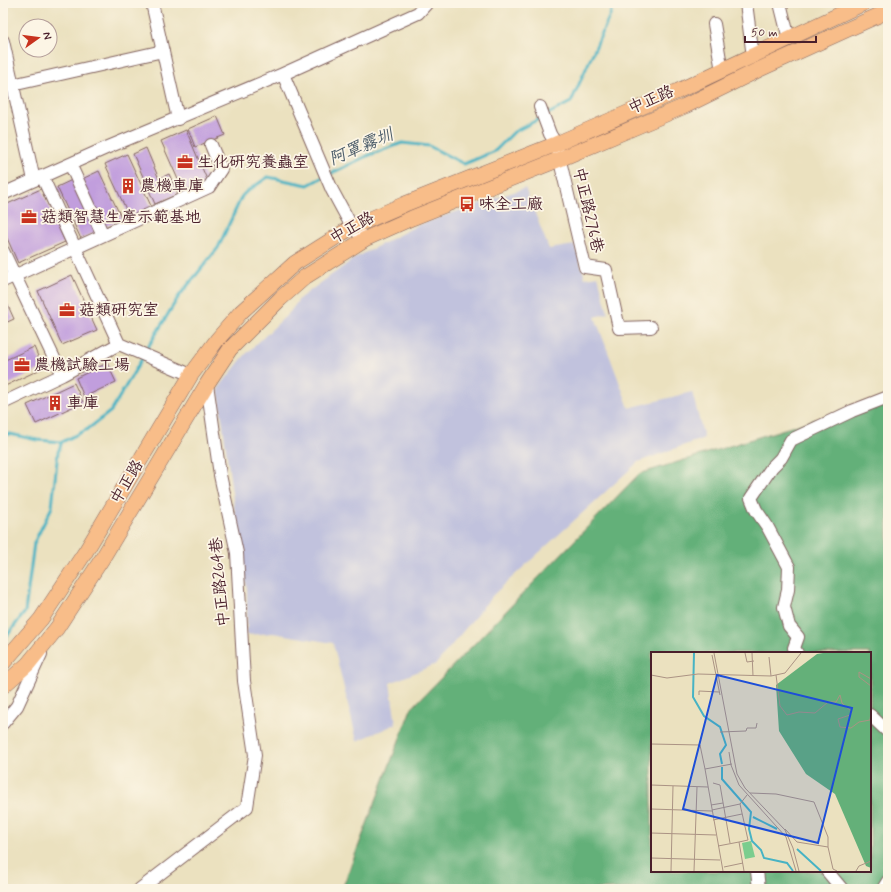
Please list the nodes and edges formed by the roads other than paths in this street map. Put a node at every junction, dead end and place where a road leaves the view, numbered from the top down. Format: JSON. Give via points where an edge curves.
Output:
{"nodes":[{"id":1,"x":152,"y":3,"type":"edge"},
{"id":2,"x":427,"y":3,"type":"edge"},
{"id":3,"x":746,"y":3,"type":"edge"},
{"id":4,"x":780,"y":3,"type":"edge"},
{"id":5,"x":864,"y":3,"type":"edge"},
{"id":6,"x":888,"y":11,"type":"edge"},
{"id":7,"x":714,"y":24,"type":"dead end"},
{"id":8,"x":789,"y":39,"type":"junction"},
{"id":9,"x":3,"y":41,"type":"edge"},
{"id":10,"x":163,"y":51,"type":"junction"},
{"id":11,"x":756,"y":63,"type":"junction"},
{"id":12,"x":722,"y":71,"type":"junction"},
{"id":13,"x":283,"y":74,"type":"junction"},
{"id":14,"x":8,"y":86,"type":"edge"},
{"id":15,"x":540,"y":107,"type":"dead end"},
{"id":16,"x":178,"y":119,"type":"junction"},
{"id":17,"x":553,"y":139,"type":"junction"},
{"id":18,"x":211,"y":145,"type":"dead end"},
{"id":19,"x":560,"y":159,"type":"junction"},
{"id":20,"x":70,"y":164,"type":"junction"},
{"id":21,"x":38,"y":178,"type":"junction"},
{"id":22,"x":3,"y":194,"type":"edge"},
{"id":23,"x":352,"y":227,"type":"junction"},
{"id":24,"x":103,"y":235,"type":"junction"},
{"id":25,"x":365,"y":239,"type":"junction"},
{"id":26,"x":75,"y":248,"type":"junction"},
{"id":27,"x":3,"y":251,"type":"edge"},
{"id":28,"x":15,"y":276,"type":"junction"},
{"id":29,"x":3,"y":281,"type":"edge"},
{"id":30,"x":651,"y":327,"type":"dead end"},
{"id":31,"x":119,"y":344,"type":"junction"},
{"id":32,"x":62,"y":375,"type":"junction"},
{"id":33,"x":191,"y":375,"type":"junction"},
{"id":34,"x":207,"y":384,"type":"junction"},
{"id":35,"x":888,"y":397,"type":"edge"},
{"id":36,"x":3,"y":403,"type":"edge"},
{"id":37,"x":47,"y":640,"type":"junction"},
{"id":38,"x":796,"y":652,"type":"edge"},
{"id":39,"x":3,"y":663,"type":"edge"},
{"id":40,"x":3,"y":686,"type":"edge"},
{"id":41,"x":871,"y":717,"type":"edge"},
{"id":42,"x":3,"y":723,"type":"edge"},
{"id":43,"x":888,"y":732,"type":"edge"},
{"id":44,"x":757,"y":872,"type":"edge"},
{"id":45,"x":828,"y":872,"type":"edge"},
{"id":46,"x":888,"y":881,"type":"edge"},
{"id":47,"x":140,"y":889,"type":"edge"},
{"id":48,"x":759,"y":889,"type":"edge"},
{"id":49,"x":842,"y":889,"type":"edge"},
{"id":50,"x":883,"y":889,"type":"edge"}],
"edges":[{"from":1,"to":10,"type":"lane"},
{"from":2,"to":13,"type":"lane","via":[[418,13]]},
{"from":3,"to":11,"type":"lane"},
{"from":4,"to":8,"type":"lane"},
{"from":5,"to":8,"type":"main road","name":"中正路"},
{"from":6,"to":11,"type":"main road","name":"中正路"},
{"from":7,"to":12,"type":"lane"},
{"from":8,"to":11,"type":"main road","name":"中正路"},
{"from":9,"to":14,"type":"lane"},
{"from":10,"to":14,"type":"lane"},
{"from":10,"to":16,"type":"lane"},
{"from":11,"to":12,"type":"main road","name":"中正路"},
{"from":11,"to":19,"type":"main road","name":"中正路","via":[[685,106]]},
{"from":12,"to":17,"type":"main road","name":"中正路"},
{"from":13,"to":16,"type":"lane"},
{"from":13,"to":23,"type":"lane","via":[[332,190]]},
{"from":14,"to":21,"type":"lane"},
{"from":15,"to":17,"type":"lane","name":"中正路276巷"},
{"from":16,"to":20,"type":"lane"},
{"from":17,"to":19,"type":"lane","name":"中正路276巷"},
{"from":17,"to":23,"type":"main road","name":"中正路"},
{"from":18,"to":24,"type":"lane","via":[[221,169],[209,188]]},
{"from":19,"to":25,"type":"main road","name":"中正路"},
{"from":19,"to":30,"type":"lane","name":"中正路276巷","via":[[585,267],[606,270],[619,328]]},
{"from":20,"to":21,"type":"lane"},
{"from":20,"to":24,"type":"lane"},
{"from":21,"to":22,"type":"lane"},
{"from":21,"to":26,"type":"lane"},
{"from":23,"to":25,"type":"lane"},
{"from":23,"to":33,"type":"main road","name":"中正路","via":[[295,263],[252,301],[217,340]]},
{"from":24,"to":26,"type":"lane"},
{"from":25,"to":34,"type":"main road","name":"中正路","via":[[305,277],[280,299],[230,349]]},
{"from":26,"to":28,"type":"lane"},
{"from":26,"to":31,"type":"lane"},
{"from":27,"to":28,"type":"lane"},
{"from":28,"to":29,"type":"lane"},
{"from":28,"to":32,"type":"lane"},
{"from":31,"to":32,"type":"lane"},
{"from":31,"to":33,"type":"lane"},
{"from":32,"to":36,"type":"lane"},
{"from":33,"to":39,"type":"main road","name":"中正路","via":[[82,557],[41,619]]},
{"from":34,"to":37,"type":"main road","name":"中正路","via":[[102,560]]},
{"from":34,"to":47,"type":"lane","name":"中正路264巷","via":[[220,475],[237,553],[244,681],[255,754],[247,807]]},
{"from":35,"to":38,"type":"lane","via":[[791,440],[751,498],[789,567],[784,607],[789,626],[798,638],[794,648]]},
{"from":37,"to":40,"type":"main road","name":"中正路","via":[[28,664]]},
{"from":37,"to":42,"type":"lane","via":[[17,706]]},
{"from":41,"to":43,"type":"lane"},
{"from":44,"to":48,"type":"lane"},
{"from":45,"to":49,"type":"lane"},
{"from":46,"to":50,"type":"lane"}]}
